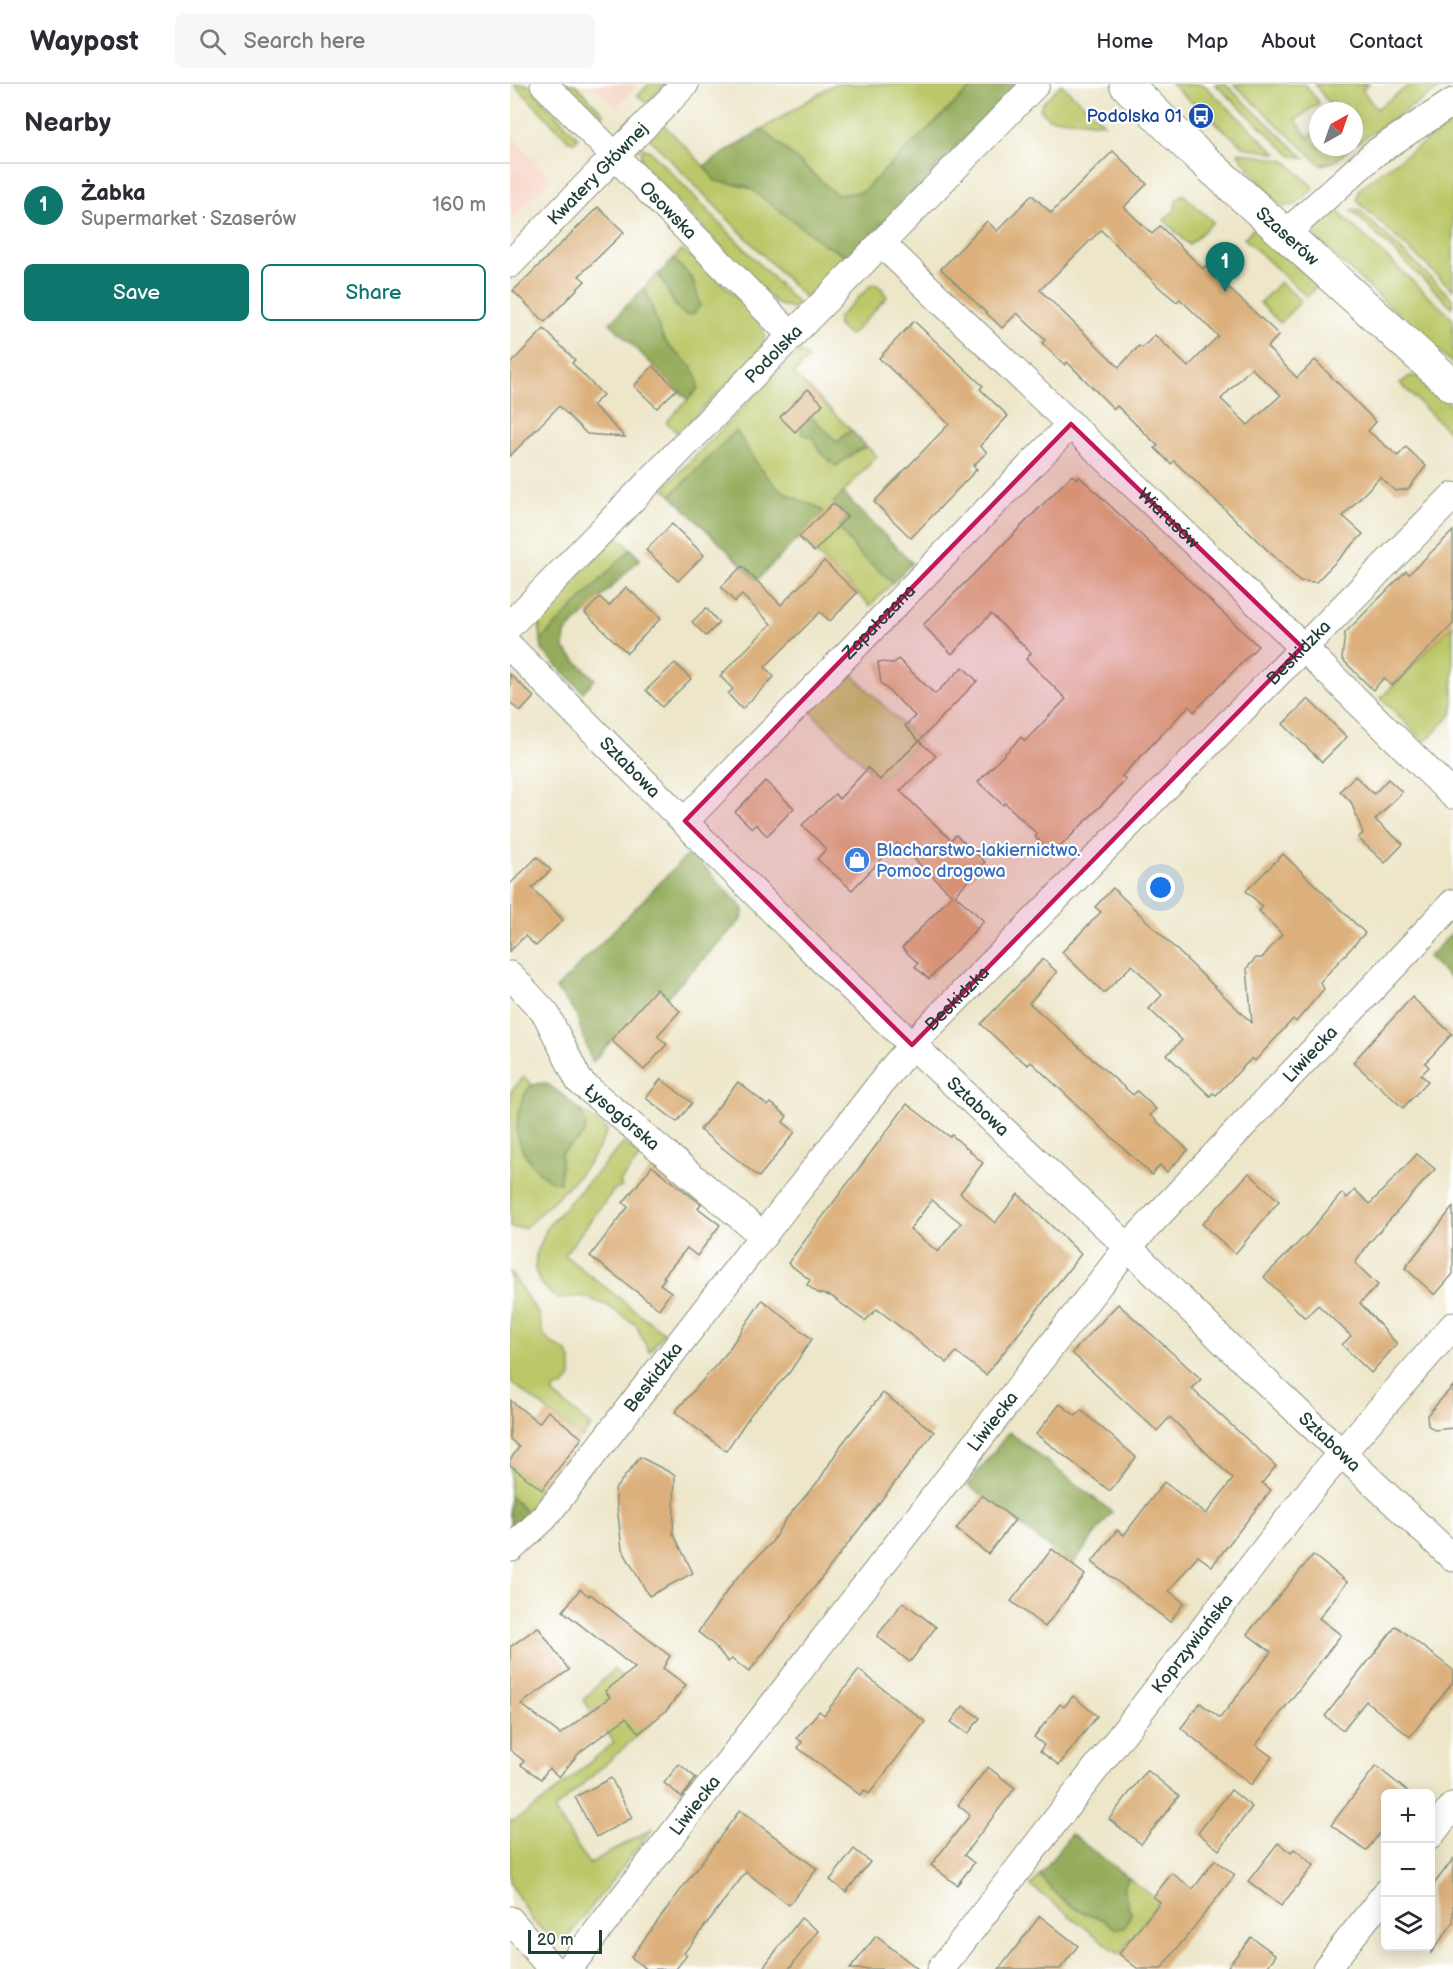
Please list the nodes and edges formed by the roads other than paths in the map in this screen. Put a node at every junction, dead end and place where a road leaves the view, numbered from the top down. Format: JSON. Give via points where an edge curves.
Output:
{"nodes":[{"id":1,"x":544,"y":84,"type":"edge"},
{"id":2,"x":685,"y":84,"type":"edge"},
{"id":3,"x":1036,"y":84,"type":"edge"},
{"id":4,"x":1126,"y":84,"type":"edge"},
{"id":5,"x":1453,"y":102,"type":"edge"},
{"id":6,"x":615,"y":157,"type":"junction"},
{"id":7,"x":1285,"y":234,"type":"junction"},
{"id":8,"x":882,"y":243,"type":"junction"},
{"id":9,"x":510,"y":264,"type":"edge"},
{"id":10,"x":792,"y":336,"type":"junction"},
{"id":11,"x":1453,"y":386,"type":"edge"},
{"id":12,"x":1071,"y":424,"type":"junction"},
{"id":13,"x":1453,"y":496,"type":"edge"},
{"id":14,"x":510,"y":625,"type":"edge"},
{"id":15,"x":510,"y":647,"type":"edge"},
{"id":16,"x":1302,"y":647,"type":"junction"},
{"id":17,"x":1453,"y":795,"type":"edge"},
{"id":18,"x":685,"y":821,"type":"junction"},
{"id":19,"x":1453,"y":903,"type":"edge"},
{"id":20,"x":510,"y":975,"type":"edge"},
{"id":21,"x":912,"y":1045,"type":"junction"},
{"id":22,"x":763,"y":1236,"type":"junction"},
{"id":23,"x":1128,"y":1247,"type":"junction"},
{"id":24,"x":1453,"y":1326,"type":"edge"},
{"id":25,"x":1342,"y":1454,"type":"junction"},
{"id":26,"x":512,"y":1548,"type":"dead end"},
{"id":27,"x":1453,"y":1558,"type":"edge"},
{"id":28,"x":1453,"y":1806,"type":"edge"},
{"id":29,"x":1435,"y":1831,"type":"edge"},
{"id":30,"x":1383,"y":1897,"type":"edge"},
{"id":31,"x":510,"y":1920,"type":"edge"},
{"id":32,"x":552,"y":1969,"type":"edge"},
{"id":33,"x":568,"y":1969,"type":"edge"},
{"id":34,"x":940,"y":1969,"type":"edge"},
{"id":35,"x":1326,"y":1969,"type":"edge"}],
"edges":[{"from":1,"to":6,"type":"street","name":"Osowska"},
{"from":2,"to":6,"type":"street","name":"Kwatery Głównej"},
{"from":3,"to":8,"type":"street","name":"Podolska"},
{"from":4,"to":7,"type":"street","name":"Szaserów"},
{"from":5,"to":7,"type":"street","via":[[1375,153]]},
{"from":6,"to":9,"type":"street","name":"Kwatery Głównej"},
{"from":6,"to":10,"type":"street","name":"Osowska"},
{"from":7,"to":11,"type":"street","name":"Szaserów"},
{"from":8,"to":10,"type":"street","name":"Podolska"},
{"from":8,"to":12,"type":"street","name":"Wiarusów"},
{"from":10,"to":14,"type":"street","name":"Podolska"},
{"from":12,"to":16,"type":"street","name":"Wiarusów"},
{"from":12,"to":18,"type":"street","name":"Zapałczana"},
{"from":13,"to":16,"type":"street","name":"Beskidzka"},
{"from":15,"to":18,"type":"street","name":"Sztabowa"},
{"from":16,"to":17,"type":"street","name":"Wiarusów"},
{"from":16,"to":21,"type":"street","name":"Beskidzka"},
{"from":18,"to":21,"type":"street","name":"Sztabowa","via":[[803,942]]},
{"from":19,"to":23,"type":"street","name":"Liwiecka"},
{"from":20,"to":22,"type":"street","name":"Łysogórska","via":[[546,1014],[579,1081]]},
{"from":21,"to":22,"type":"street","name":"Beskidzka"},
{"from":21,"to":23,"type":"street","name":"Sztabowa"},
{"from":22,"to":26,"type":"street","name":"Beskidzka","via":[[544,1518]]},
{"from":23,"to":25,"type":"street","name":"Sztabowa"},
{"from":23,"to":33,"type":"street","name":"Liwiecka"},
{"from":24,"to":25,"type":"street","name":"Koprzywiańska"},
{"from":25,"to":27,"type":"street","name":"Sztabowa"},
{"from":25,"to":34,"type":"street","name":"Koprzywiańska"},
{"from":28,"to":29,"type":"street"},
{"from":30,"to":35,"type":"street"},
{"from":31,"to":32,"type":"street"}]}
